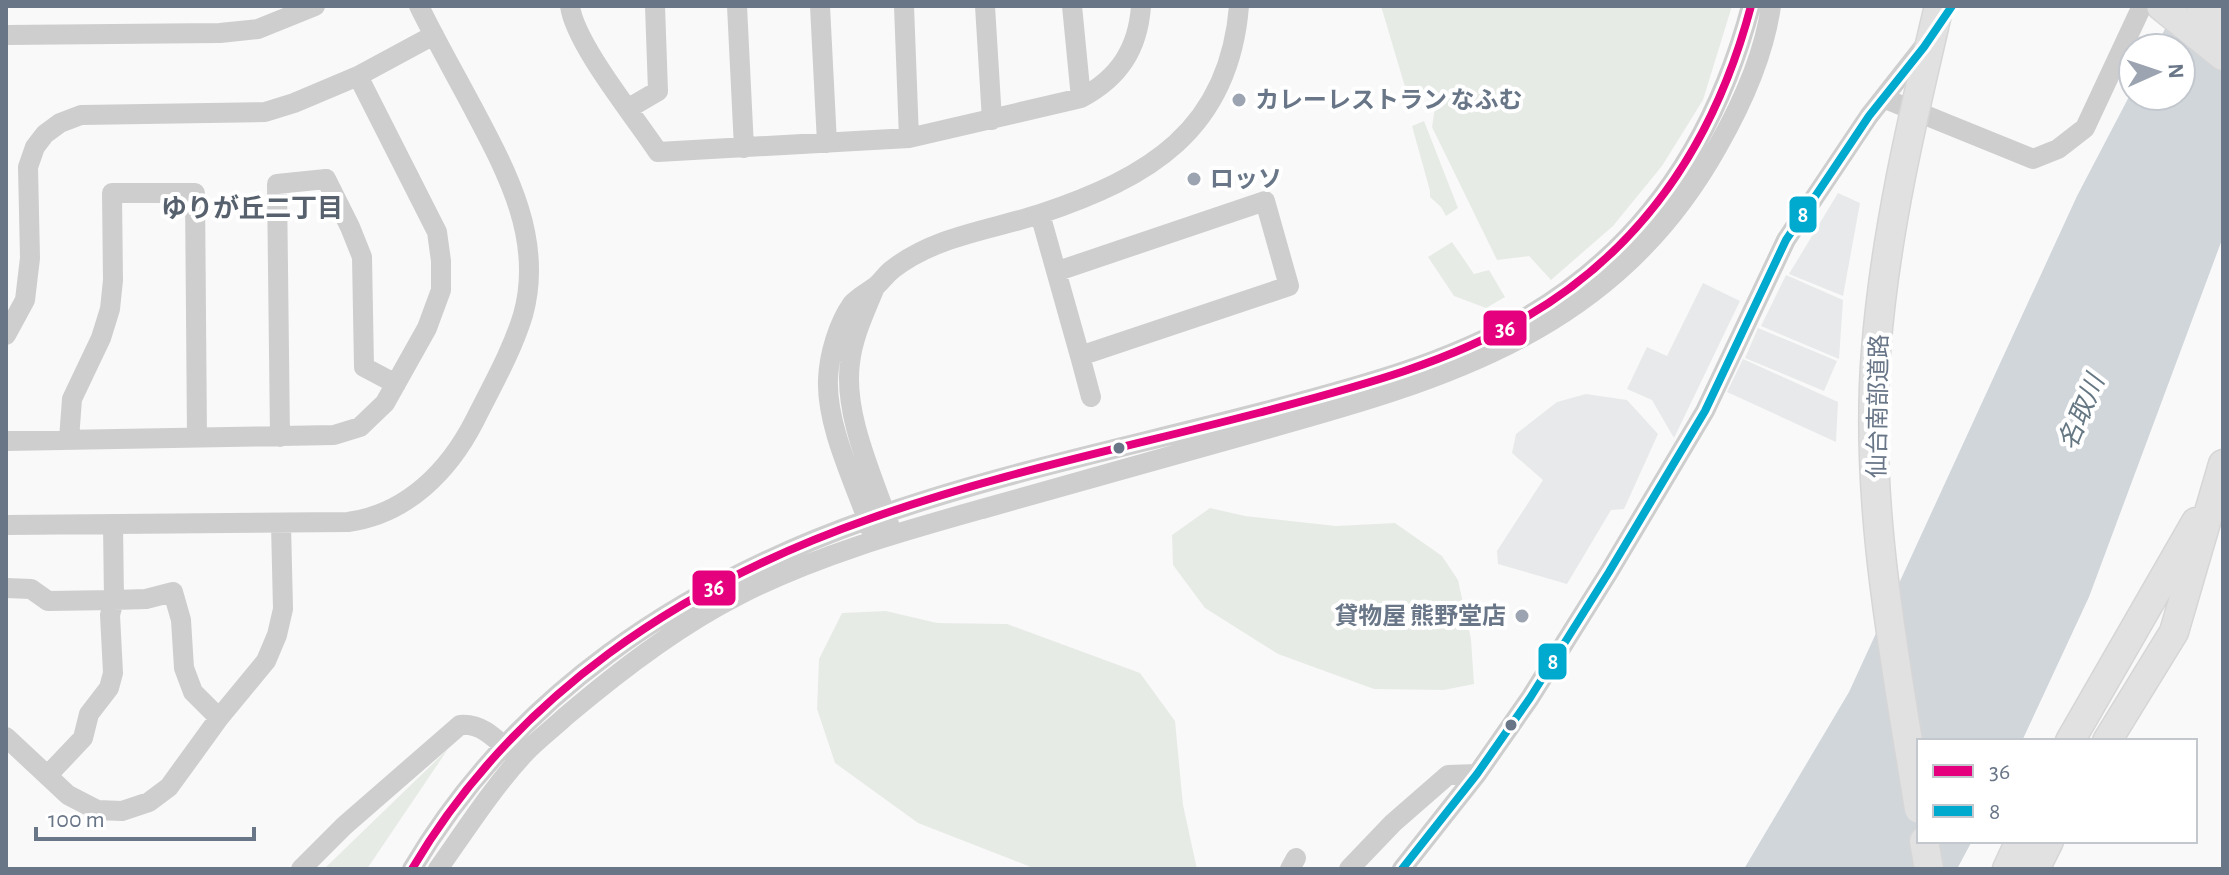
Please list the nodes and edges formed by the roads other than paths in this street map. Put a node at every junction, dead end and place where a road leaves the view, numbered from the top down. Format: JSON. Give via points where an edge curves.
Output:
{"nodes":[{"id":1,"x":315,"y":6,"type":"edge"},
{"id":2,"x":419,"y":6,"type":"edge"},
{"id":3,"x":570,"y":6,"type":"edge"},
{"id":4,"x":655,"y":6,"type":"edge"},
{"id":5,"x":737,"y":6,"type":"edge"},
{"id":6,"x":820,"y":6,"type":"edge"},
{"id":7,"x":904,"y":6,"type":"edge"},
{"id":8,"x":985,"y":6,"type":"edge"},
{"id":9,"x":1072,"y":6,"type":"edge"},
{"id":10,"x":1141,"y":6,"type":"edge"},
{"id":11,"x":1239,"y":6,"type":"edge"},
{"id":12,"x":1751,"y":6,"type":"edge"},
{"id":13,"x":1771,"y":6,"type":"edge"},
{"id":14,"x":1939,"y":6,"type":"edge"},
{"id":15,"x":1952,"y":6,"type":"edge"},
{"id":16,"x":2142,"y":6,"type":"edge"},
{"id":17,"x":2161,"y":6,"type":"edge"},
{"id":18,"x":2201,"y":6,"type":"edge"},
{"id":19,"x":2223,"y":24,"type":"edge"},
{"id":20,"x":6,"y":35,"type":"edge"},
{"id":21,"x":434,"y":35,"type":"junction"},
{"id":22,"x":2223,"y":56,"type":"edge"},
{"id":23,"x":358,"y":76,"type":"junction"},
{"id":24,"x":1081,"y":98,"type":"junction"},
{"id":25,"x":1883,"y":98,"type":"junction"},
{"id":26,"x":629,"y":108,"type":"junction"},
{"id":27,"x":992,"y":120,"type":"junction"},
{"id":28,"x":909,"y":138,"type":"junction"},
{"id":29,"x":827,"y":143,"type":"junction"},
{"id":30,"x":744,"y":148,"type":"junction"},
{"id":31,"x":1040,"y":214,"type":"junction"},
{"id":32,"x":1058,"y":271,"type":"junction"},
{"id":33,"x":6,"y":335,"type":"edge"},
{"id":34,"x":1080,"y":356,"type":"junction"},
{"id":35,"x":396,"y":384,"type":"junction"},
{"id":36,"x":1091,"y":397,"type":"dead end"},
{"id":37,"x":197,"y":437,"type":"junction"},
{"id":38,"x":280,"y":437,"type":"junction"},
{"id":39,"x":69,"y":439,"type":"junction"},
{"id":40,"x":6,"y":441,"type":"edge"},
{"id":41,"x":2220,"y":475,"type":"edge"},
{"id":42,"x":876,"y":516,"type":"junction"},
{"id":43,"x":113,"y":524,"type":"junction"},
{"id":44,"x":281,"y":524,"type":"junction"},
{"id":45,"x":6,"y":525,"type":"edge"},
{"id":46,"x":884,"y":539,"type":"junction"},
{"id":47,"x":6,"y":588,"type":"edge"},
{"id":48,"x":114,"y":600,"type":"junction"},
{"id":49,"x":219,"y":718,"type":"junction"},
{"id":50,"x":6,"y":737,"type":"edge"},
{"id":51,"x":2071,"y":739,"type":"edge"},
{"id":52,"x":2108,"y":739,"type":"edge"},
{"id":53,"x":503,"y":745,"type":"junction"},
{"id":54,"x":519,"y":759,"type":"junction"},
{"id":55,"x":1477,"y":774,"type":"junction"},
{"id":56,"x":48,"y":775,"type":"junction"},
{"id":57,"x":1917,"y":797,"type":"edge"},
{"id":58,"x":1924,"y":843,"type":"edge"},
{"id":59,"x":2019,"y":843,"type":"edge"},
{"id":60,"x":2048,"y":843,"type":"edge"},
{"id":61,"x":301,"y":869,"type":"edge"},
{"id":62,"x":412,"y":869,"type":"edge"},
{"id":63,"x":438,"y":869,"type":"edge"},
{"id":64,"x":1349,"y":869,"type":"edge"},
{"id":65,"x":1402,"y":869,"type":"edge"},
{"id":66,"x":1929,"y":869,"type":"edge"},
{"id":67,"x":2007,"y":869,"type":"edge"},
{"id":68,"x":2035,"y":869,"type":"edge"}],
"edges":[{"from":1,"to":20,"type":"street","via":[[258,29],[220,33]]},
{"from":2,"to":21,"type":"street"},
{"from":3,"to":26,"type":"street","via":[[585,45]]},
{"from":4,"to":26,"type":"street","via":[[658,91]]},
{"from":5,"to":30,"type":"street"},
{"from":6,"to":29,"type":"street"},
{"from":7,"to":28,"type":"street"},
{"from":8,"to":27,"type":"street"},
{"from":9,"to":24,"type":"street"},
{"from":10,"to":24,"type":"street","via":[[1134,46],[1119,70]]},
{"from":11,"to":31,"type":"street","via":[[1220,82],[1185,136],[1122,182]]},
{"from":12,"to":42,"type":"street","via":[[1711,120],[1662,198],[1579,282],[1526,318],[1468,346],[1331,393]]},
{"from":13,"to":46,"type":"street","via":[[1734,118],[1680,205],[1589,297],[1532,334],[1404,389]]},
{"from":14,"to":57,"type":"highway","name":"仙台南部道路","bridge":true,"via":[[1888,242],[1875,369],[1878,531]]},
{"from":15,"to":25,"type":"street"},
{"from":16,"to":25,"type":"street","via":[[2085,128],[2058,149],[2033,159]]},
{"from":17,"to":22,"type":"highway"},
{"from":18,"to":19,"type":"highway"},
{"from":21,"to":23,"type":"street"},
{"from":21,"to":44,"type":"street","via":[[516,193],[528,249],[523,315],[471,427],[439,475],[385,513],[359,520]]},
{"from":23,"to":33,"type":"street","via":[[265,112],[81,115],[45,134],[28,167],[30,258],[25,300]]},
{"from":23,"to":35,"type":"street","via":[[437,232],[441,261],[441,290]]},
{"from":24,"to":27,"type":"street"},
{"from":25,"to":55,"type":"street","via":[[1786,240],[1705,411],[1530,698]]},
{"from":26,"to":30,"type":"street","via":[[658,152]]},
{"from":27,"to":28,"type":"street"},
{"from":28,"to":29,"type":"street"},
{"from":29,"to":30,"type":"street"},
{"from":31,"to":32,"type":"street"},
{"from":31,"to":42,"type":"street","via":[[919,252],[853,302],[840,326],[828,380],[833,418]]},
{"from":32,"to":34,"type":"street"},
{"from":32,"to":34,"type":"street","via":[[1265,201],[1289,286]]},
{"from":34,"to":36,"type":"street"},
{"from":35,"to":38,"type":"street","via":[[360,427],[334,435]]},
{"from":35,"to":38,"type":"street","via":[[364,367],[362,257],[326,179],[277,184]]},
{"from":37,"to":38,"type":"street"},
{"from":37,"to":39,"type":"street"},
{"from":37,"to":39,"type":"street","via":[[195,193],[112,193],[110,309],[72,399]]},
{"from":39,"to":40,"type":"street"},
{"from":41,"to":51,"type":"highway"},
{"from":41,"to":52,"type":"highway","via":[[2174,632]]},
{"from":42,"to":46,"type":"street"},
{"from":42,"to":53,"type":"street","via":[[736,574],[668,613],[605,654]]},
{"from":43,"to":44,"type":"street"},
{"from":43,"to":45,"type":"street"},
{"from":43,"to":48,"type":"street"},
{"from":44,"to":49,"type":"street","via":[[283,609],[277,635],[266,661]]},
{"from":46,"to":54,"type":"street","via":[[736,596],[668,637]]},
{"from":47,"to":48,"type":"street","via":[[31,589],[48,601]]},
{"from":48,"to":49,"type":"street","via":[[173,592],[184,668],[193,692]]},
{"from":48,"to":56,"type":"street","via":[[109,688],[89,714],[83,738]]},
{"from":49,"to":56,"type":"street","via":[[169,787],[149,802],[122,811],[97,810],[68,795]]},
{"from":50,"to":56,"type":"street"},
{"from":53,"to":54,"type":"street"},
{"from":53,"to":61,"type":"street","via":[[483,729],[460,725]]},
{"from":53,"to":62,"type":"street","via":[[429,839]]},
{"from":54,"to":63,"type":"street"},
{"from":55,"to":64,"type":"street","via":[[1448,775]]},
{"from":55,"to":65,"type":"street"},
{"from":58,"to":66,"type":"highway"},
{"from":59,"to":67,"type":"highway"},
{"from":60,"to":68,"type":"highway"}]}
